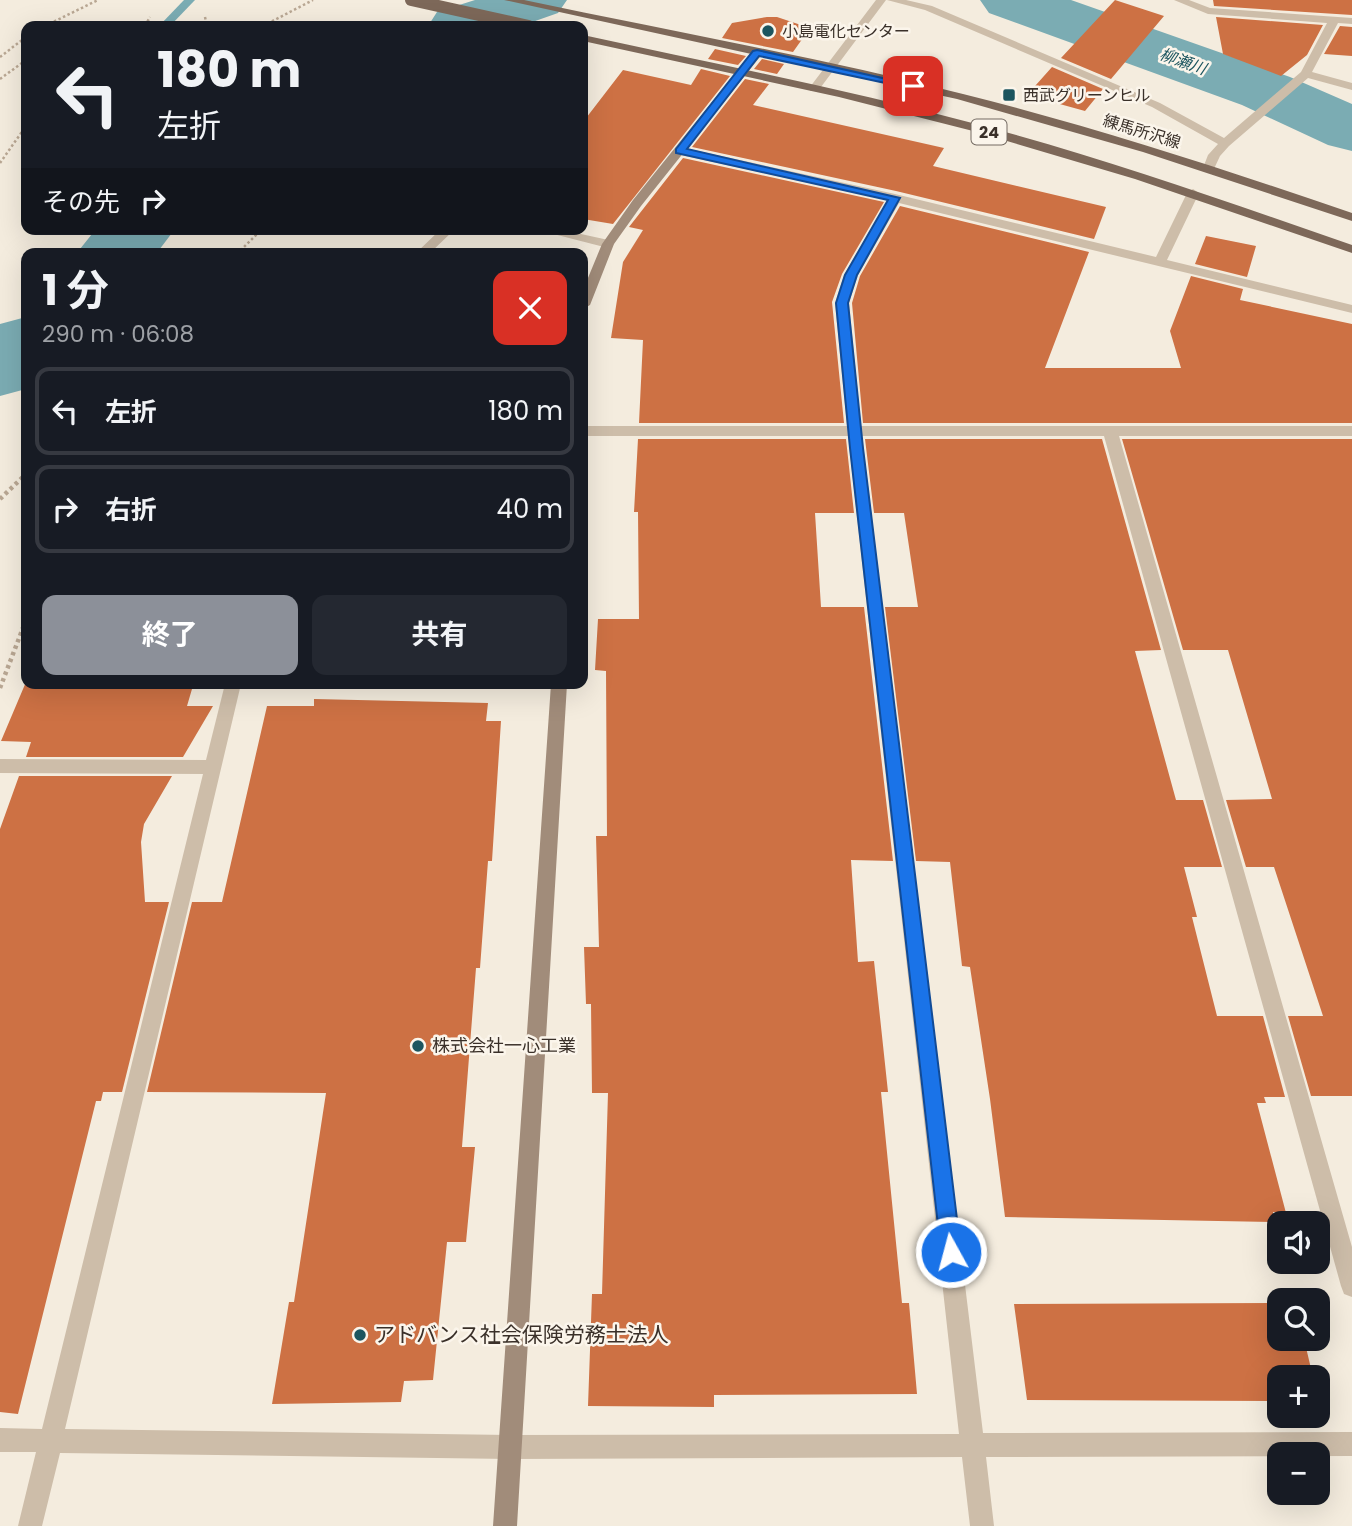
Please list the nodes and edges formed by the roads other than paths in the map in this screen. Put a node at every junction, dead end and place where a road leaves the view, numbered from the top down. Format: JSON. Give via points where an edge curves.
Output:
{"nodes":[{"id":1,"x":411,"y":0,"type":"edge"},
{"id":2,"x":509,"y":0,"type":"edge"},
{"id":3,"x":881,"y":0,"type":"edge"},
{"id":4,"x":892,"y":0,"type":"edge"},
{"id":5,"x":1179,"y":0,"type":"edge"},
{"id":6,"x":1334,"y":20,"type":"junction"},
{"id":7,"x":506,"y":21,"type":"edge"},
{"id":8,"x":1352,"y":21,"type":"edge"},
{"id":9,"x":588,"y":39,"type":"edge"},
{"id":10,"x":757,"y":53,"type":"junction"},
{"id":11,"x":830,"y":67,"type":"junction"},
{"id":12,"x":741,"y":74,"type":"junction"},
{"id":13,"x":1306,"y":74,"type":"junction"},
{"id":14,"x":1352,"y":87,"type":"edge"},
{"id":15,"x":814,"y":89,"type":"junction"},
{"id":16,"x":1224,"y":143,"type":"junction"},
{"id":17,"x":680,"y":151,"type":"junction"},
{"id":18,"x":1209,"y":168,"type":"junction"},
{"id":19,"x":1193,"y":193,"type":"junction"},
{"id":20,"x":895,"y":198,"type":"junction"},
{"id":21,"x":1352,"y":217,"type":"edge"},
{"id":22,"x":442,"y":235,"type":"edge"},
{"id":23,"x":567,"y":235,"type":"edge"},
{"id":24,"x":608,"y":244,"type":"junction"},
{"id":25,"x":428,"y":248,"type":"edge"},
{"id":26,"x":1352,"y":249,"type":"edge"},
{"id":27,"x":1159,"y":264,"type":"junction"},
{"id":28,"x":588,"y":293,"type":"edge"},
{"id":29,"x":1352,"y":309,"type":"edge"},
{"id":30,"x":854,"y":429,"type":"junction"},
{"id":31,"x":1110,"y":430,"type":"junction"},
{"id":32,"x":588,"y":431,"type":"edge"},
{"id":33,"x":1352,"y":431,"type":"edge"},
{"id":34,"x":232,"y":689,"type":"edge"},
{"id":35,"x":559,"y":689,"type":"edge"},
{"id":36,"x":0,"y":766,"type":"edge"},
{"id":37,"x":212,"y":766,"type":"junction"},
{"id":38,"x":1352,"y":1286,"type":"edge"},
{"id":39,"x":0,"y":1440,"type":"edge"},
{"id":40,"x":51,"y":1440,"type":"junction"},
{"id":41,"x":1352,"y":1444,"type":"edge"},
{"id":42,"x":974,"y":1446,"type":"junction"},
{"id":43,"x":510,"y":1447,"type":"junction"},
{"id":44,"x":30,"y":1526,"type":"edge"},
{"id":45,"x":505,"y":1526,"type":"edge"},
{"id":46,"x":982,"y":1526,"type":"edge"}],
"edges":[{"from":1,"to":7,"type":"main road","bridge":true},
{"from":2,"to":10,"type":"main road","name":"練馬所沢線","number":"24"},
{"from":3,"to":11,"type":"street"},
{"from":4,"to":16,"type":"street","via":[[929,8],[1156,105]]},
{"from":5,"to":6,"type":"street","via":[[1208,11]]},
{"from":6,"to":8,"type":"street"},
{"from":6,"to":13,"type":"street"},
{"from":9,"to":12,"type":"main road","number":"24"},
{"from":10,"to":11,"type":"main road","name":"練馬所沢線","number":"24"},
{"from":10,"to":12,"type":"street"},
{"from":11,"to":15,"type":"street"},
{"from":11,"to":18,"type":"main road","name":"練馬所沢線","number":"24","via":[[1021,113]]},
{"from":12,"to":15,"type":"main road","number":"24"},
{"from":12,"to":17,"type":"street"},
{"from":13,"to":14,"type":"street"},
{"from":13,"to":16,"type":"street"},
{"from":15,"to":19,"type":"main road","number":"24","via":[[1011,138]]},
{"from":16,"to":18,"type":"street"},
{"from":17,"to":20,"type":"street"},
{"from":17,"to":24,"type":"street"},
{"from":18,"to":21,"type":"main road","name":"練馬所沢線","number":"24"},
{"from":19,"to":26,"type":"main road","number":"24"},
{"from":19,"to":27,"type":"street"},
{"from":20,"to":27,"type":"street"},
{"from":20,"to":30,"type":"street","via":[[851,275],[842,303]]},
{"from":22,"to":25,"type":"street"},
{"from":23,"to":24,"type":"street"},
{"from":24,"to":28,"type":"street"},
{"from":27,"to":29,"type":"street"},
{"from":30,"to":31,"type":"street"},
{"from":30,"to":32,"type":"street"},
{"from":30,"to":42,"type":"street"},
{"from":31,"to":33,"type":"street"},
{"from":31,"to":38,"type":"street"},
{"from":34,"to":37,"type":"street"},
{"from":35,"to":43,"type":"street"},
{"from":36,"to":37,"type":"street"},
{"from":37,"to":40,"type":"street"},
{"from":39,"to":40,"type":"street"},
{"from":40,"to":43,"type":"street"},
{"from":40,"to":44,"type":"street"},
{"from":41,"to":42,"type":"street"},
{"from":42,"to":43,"type":"street"},
{"from":42,"to":46,"type":"street"},
{"from":43,"to":45,"type":"street"}]}
